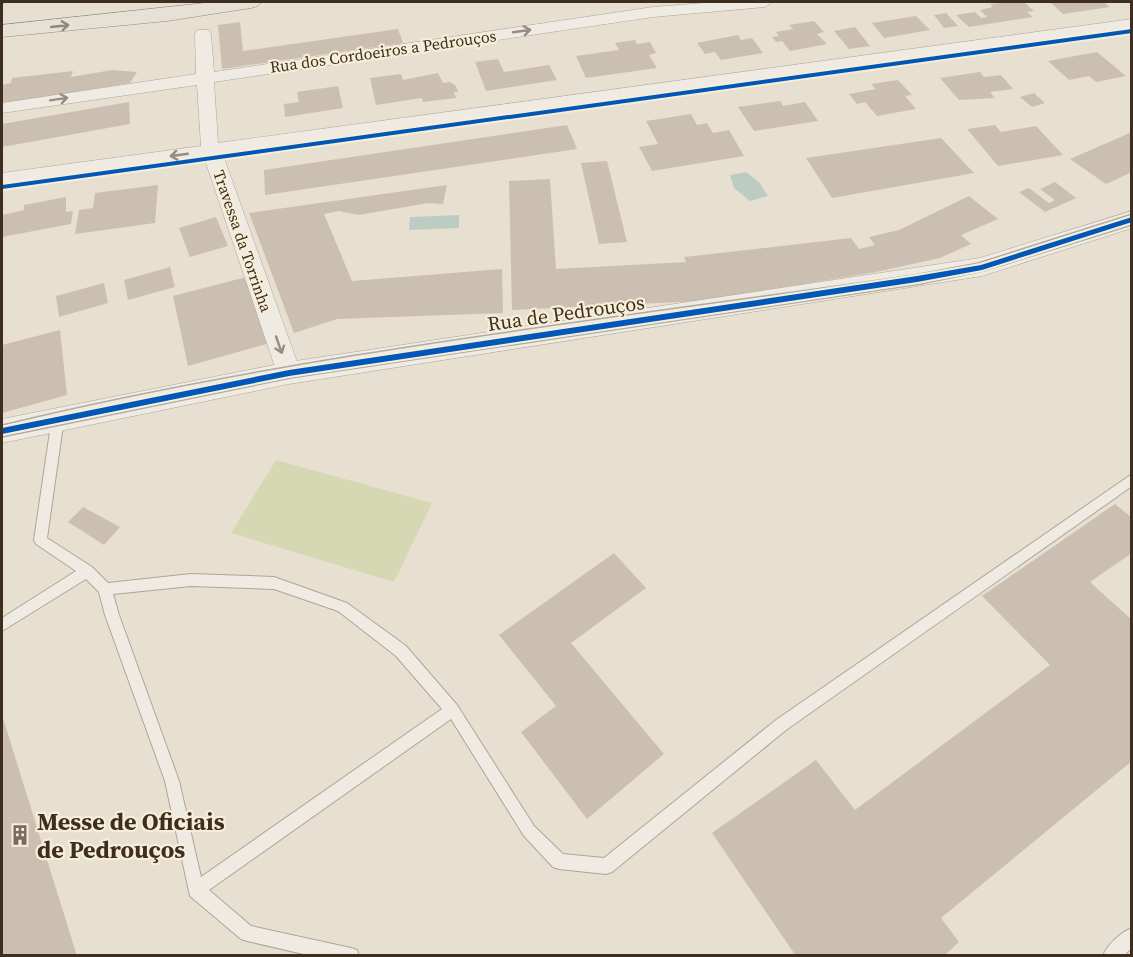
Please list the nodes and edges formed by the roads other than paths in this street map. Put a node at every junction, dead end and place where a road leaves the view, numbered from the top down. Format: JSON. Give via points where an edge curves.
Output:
{"nodes":[{"id":1,"x":251,"y":2,"type":"edge"},
{"id":2,"x":765,"y":2,"type":"edge"},
{"id":3,"x":163,"y":8,"type":"edge"},
{"id":4,"x":2,"y":14,"type":"edge"},
{"id":5,"x":1131,"y":24,"type":"edge"},
{"id":6,"x":2,"y":31,"type":"edge"},
{"id":7,"x":202,"y":34,"type":"dead end"},
{"id":8,"x":205,"y":76,"type":"junction"},
{"id":9,"x":2,"y":108,"type":"edge"},
{"id":10,"x":212,"y":150,"type":"junction"},
{"id":11,"x":2,"y":179,"type":"edge"},
{"id":12,"x":1131,"y":219,"type":"edge"},
{"id":13,"x":288,"y":373,"type":"junction"},
{"id":14,"x":58,"y":418,"type":"junction"},
{"id":15,"x":2,"y":432,"type":"edge"},
{"id":16,"x":1131,"y":479,"type":"edge"},
{"id":17,"x":87,"y":571,"type":"junction"},
{"id":18,"x":105,"y":590,"type":"junction"},
{"id":19,"x":2,"y":625,"type":"edge"},
{"id":20,"x":452,"y":710,"type":"junction"},
{"id":21,"x":196,"y":890,"type":"junction"},
{"id":22,"x":1131,"y":936,"type":"edge"},
{"id":23,"x":351,"y":956,"type":"edge"},
{"id":24,"x":1111,"y":956,"type":"edge"}],
"edges":[{"from":1,"to":3,"type":"main road"},
{"from":8,"to":2,"type":"street","name":"Rua dos Cordoeiros a Pedrouços","one_way":true,"via":[[653,12]]},
{"from":3,"to":4,"type":"main road"},
{"from":6,"to":3,"type":"main road","one_way":true},
{"from":5,"to":10,"type":"street"},
{"from":7,"to":8,"type":"street","name":"Travessa da Torrinha"},
{"from":9,"to":8,"type":"street","name":"Rua dos Cordoeiros a Pedrouços","one_way":true},
{"from":8,"to":10,"type":"street","name":"Travessa da Torrinha"},
{"from":10,"to":11,"type":"street","one_way":true},
{"from":10,"to":13,"type":"street","name":"Travessa da Torrinha","one_way":true},
{"from":12,"to":13,"type":"street","name":"Rua de Pedrouços","via":[[982,267],[917,279]]},
{"from":13,"to":14,"type":"street","name":"Rua de Pedrouços"},
{"from":14,"to":15,"type":"street","name":"Rua de Pedrouços"},
{"from":14,"to":17,"type":"lane","via":[[40,540]]},
{"from":16,"to":20,"type":"lane","via":[[781,724],[606,866],[560,861],[529,831]]},
{"from":17,"to":18,"type":"lane"},
{"from":17,"to":19,"type":"lane"},
{"from":18,"to":20,"type":"lane","via":[[191,580],[274,583],[342,607],[401,651]]},
{"from":18,"to":21,"type":"lane","via":[[172,781]]},
{"from":20,"to":21,"type":"lane"},
{"from":21,"to":23,"type":"lane","via":[[247,933]]},
{"from":22,"to":24,"type":"lane"}]}
